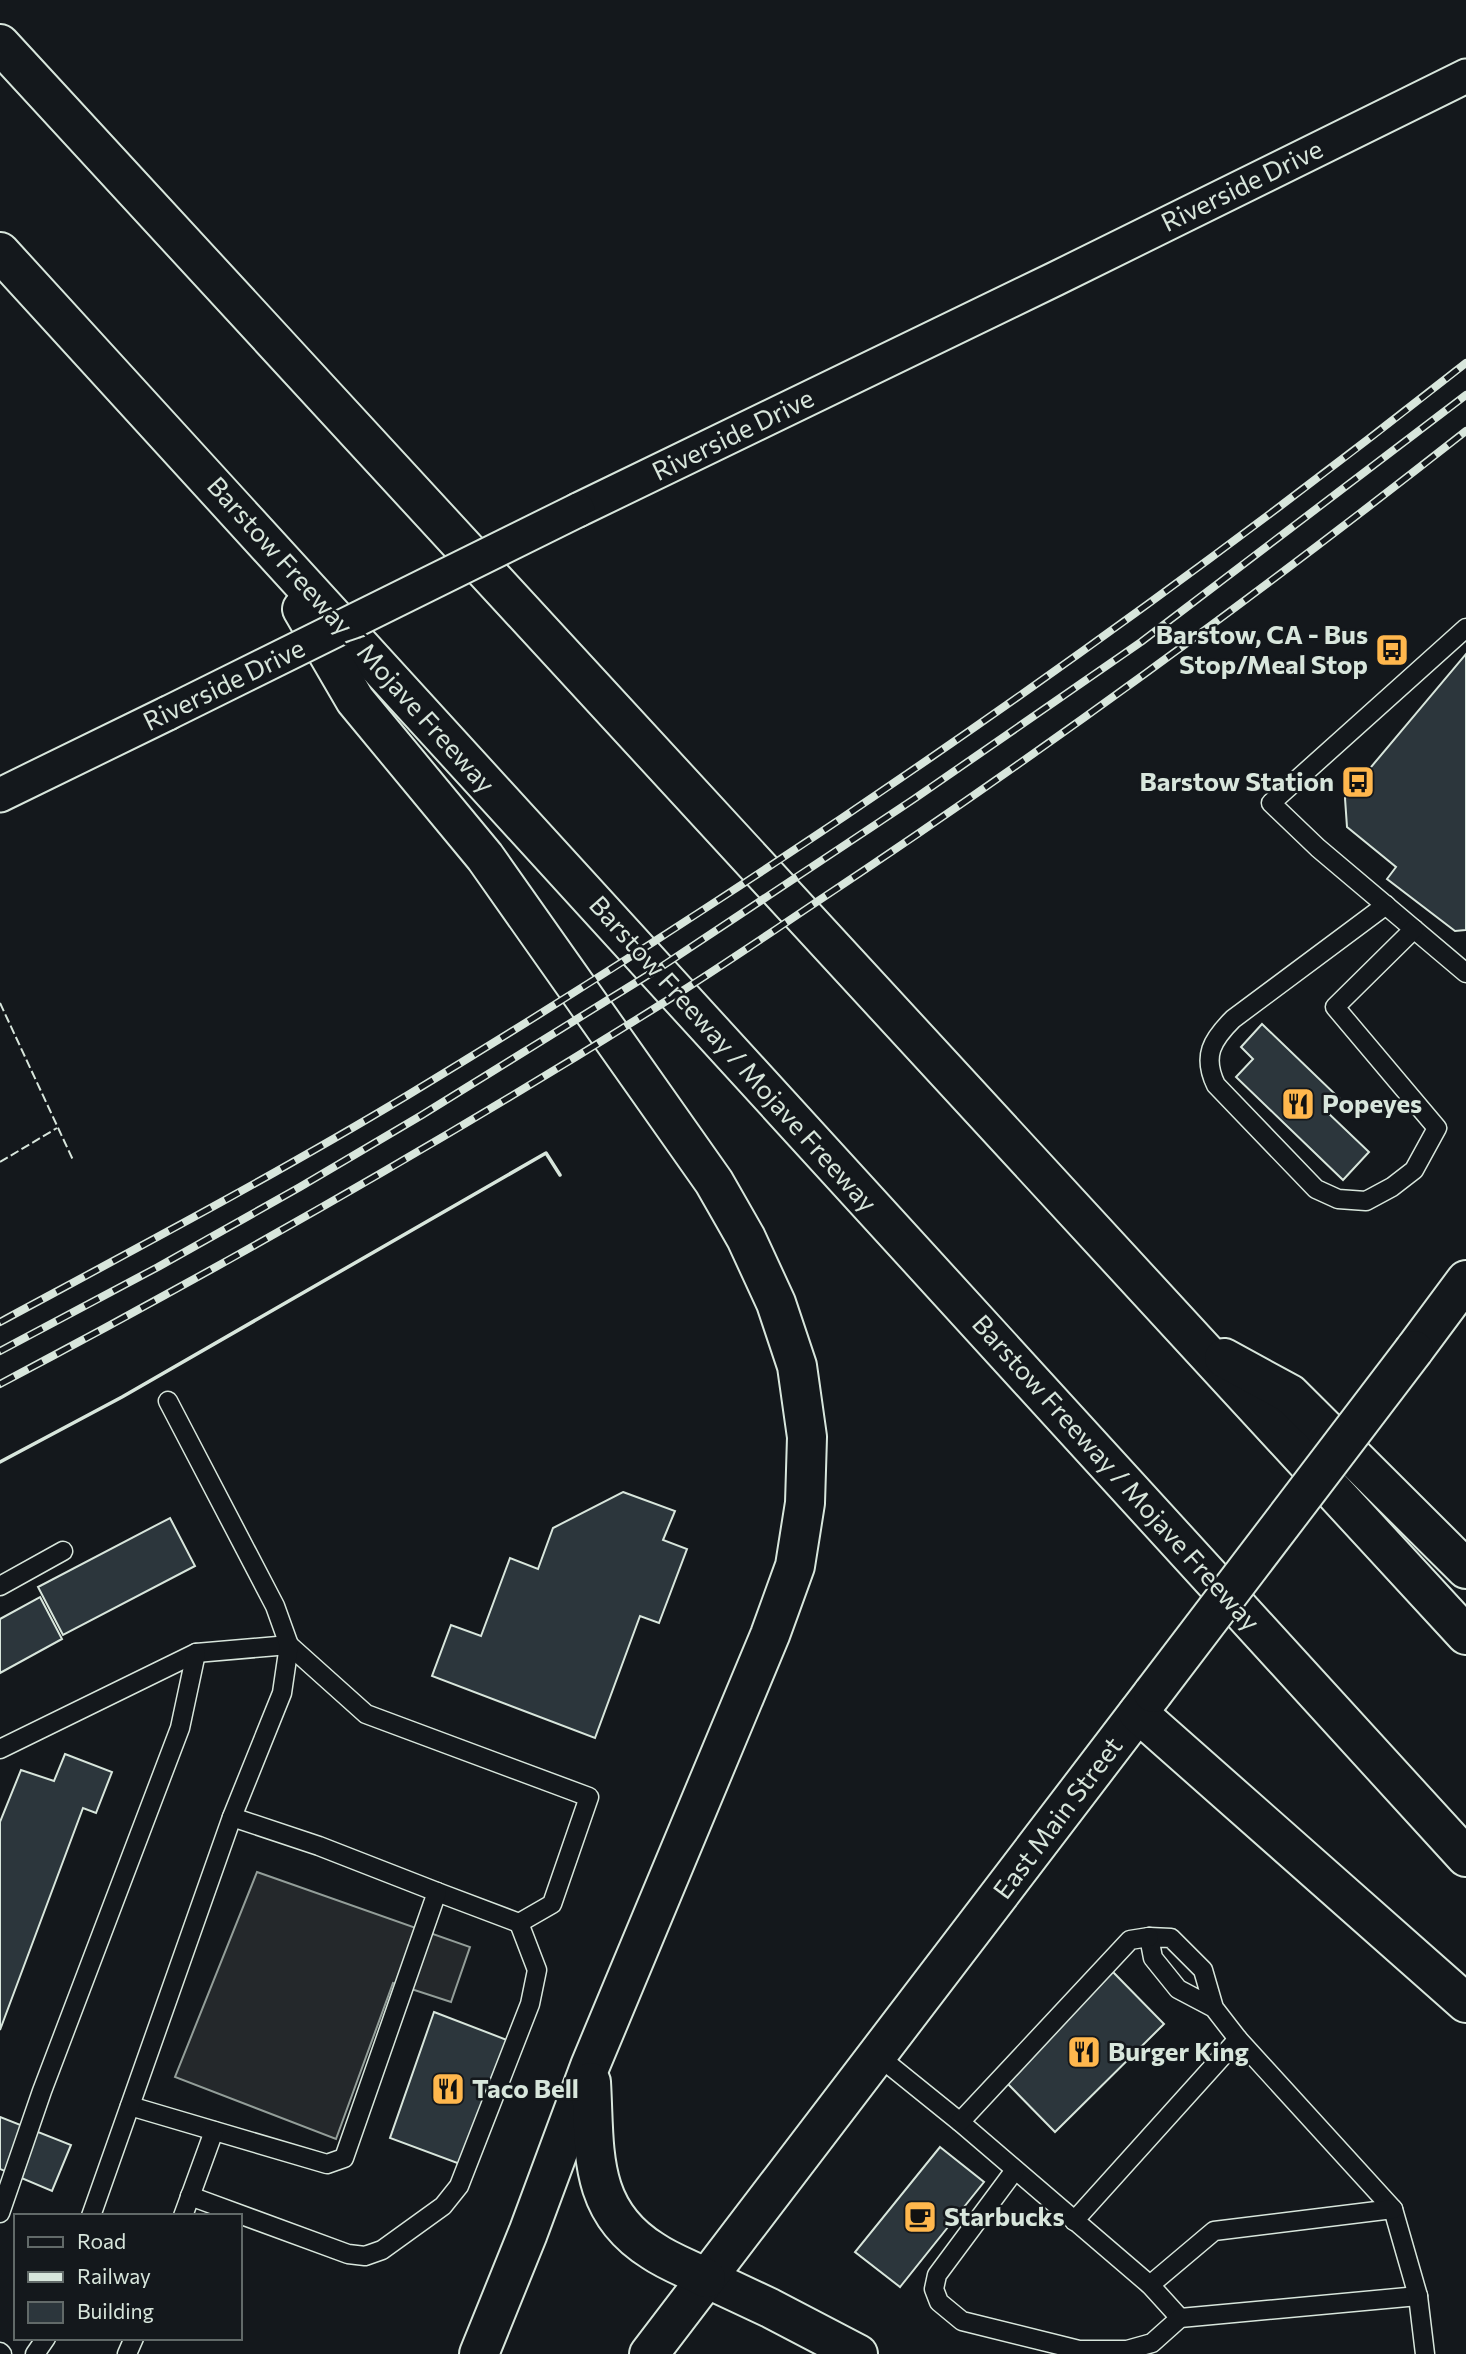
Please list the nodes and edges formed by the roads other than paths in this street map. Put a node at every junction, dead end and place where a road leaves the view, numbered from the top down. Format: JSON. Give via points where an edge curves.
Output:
{"nodes":[{"id":1,"x":0,"y":44,"type":"edge"},
{"id":2,"x":1466,"y":76,"type":"edge"},
{"id":3,"x":0,"y":252,"type":"edge"},
{"id":4,"x":257,"y":531,"type":"junction"},
{"id":5,"x":1466,"y":628,"type":"edge"},
{"id":6,"x":0,"y":795,"type":"edge"},
{"id":7,"x":1386,"y":905,"type":"junction"},
{"id":8,"x":1415,"y":929,"type":"junction"},
{"id":9,"x":1466,"y":972,"type":"edge"},
{"id":10,"x":1466,"y":1280,"type":"edge"},
{"id":11,"x":1199,"y":1345,"type":"junction"},
{"id":12,"x":168,"y":1401,"type":"dead end"},
{"id":13,"x":63,"y":1551,"type":"dead end"},
{"id":14,"x":1466,"y":1569,"type":"edge"},
{"id":15,"x":0,"y":1586,"type":"edge"},
{"id":16,"x":1466,"y":1634,"type":"edge"},
{"id":17,"x":289,"y":1645,"type":"junction"},
{"id":18,"x":196,"y":1653,"type":"junction"},
{"id":19,"x":1146,"y":1703,"type":"junction"},
{"id":20,"x":0,"y":1749,"type":"edge"},
{"id":21,"x":232,"y":1817,"type":"junction"},
{"id":22,"x":1466,"y":1857,"type":"edge"},
{"id":23,"x":437,"y":1892,"type":"junction"},
{"id":24,"x":519,"y":1923,"type":"junction"},
{"id":25,"x":1149,"y":1937,"type":"junction"},
{"id":26,"x":1466,"y":2003,"type":"edge"},
{"id":27,"x":1214,"y":2008,"type":"junction"},
{"id":28,"x":1238,"y":2039,"type":"junction"},
{"id":29,"x":877,"y":2055,"type":"junction"},
{"id":30,"x":590,"y":2066,"type":"junction"},
{"id":31,"x":130,"y":2106,"type":"junction"},
{"id":32,"x":960,"y":2122,"type":"junction"},
{"id":33,"x":214,"y":2131,"type":"junction"},
{"id":34,"x":1015,"y":2170,"type":"junction"},
{"id":35,"x":190,"y":2196,"type":"junction"},
{"id":36,"x":1393,"y":2209,"type":"junction"},
{"id":37,"x":0,"y":2213,"type":"edge"},
{"id":38,"x":93,"y":2214,"type":"edge"},
{"id":39,"x":184,"y":2214,"type":"edge"},
{"id":40,"x":239,"y":2214,"type":"edge"},
{"id":41,"x":242,"y":2215,"type":"edge"},
{"id":42,"x":1074,"y":2221,"type":"junction"},
{"id":43,"x":706,"y":2278,"type":"junction"},
{"id":44,"x":1150,"y":2285,"type":"junction"},
{"id":45,"x":1418,"y":2296,"type":"junction"},
{"id":46,"x":1180,"y":2318,"type":"junction"},
{"id":47,"x":479,"y":2354,"type":"edge"},
{"id":48,"x":649,"y":2354,"type":"edge"},
{"id":49,"x":858,"y":2354,"type":"edge"},
{"id":50,"x":1425,"y":2354,"type":"edge"}],
"edges":[{"from":1,"to":11,"type":"main road"},
{"from":2,"to":6,"type":"street","name":"Riverside Drive","bridge":true},
{"from":3,"to":4,"type":"main road","name":"Barstow Freeway / Mojave Freeway"},
{"from":4,"to":22,"type":"main road","name":"Barstow Freeway / Mojave Freeway"},
{"from":4,"to":30,"type":"main road","via":[[355,700],[485,857],[714,1182],[771,1292],[797,1367],[807,1437],[805,1503],[795,1566]]},
{"from":5,"to":7,"type":"lane","via":[[1271,803]]},
{"from":7,"to":8,"type":"lane"},
{"from":7,"to":8,"type":"lane","via":[[1233,1019],[1216,1036],[1210,1054],[1216,1085],[1307,1181],[1338,1199],[1366,1201],[1392,1187],[1414,1170],[1437,1128],[1335,1007]]},
{"from":8,"to":9,"type":"lane"},
{"from":10,"to":19,"type":"main road","name":"East Main Street","bridge":true},
{"from":11,"to":14,"type":"main road","via":[[1290,1394]]},
{"from":11,"to":16,"type":"main road"},
{"from":12,"to":17,"type":"lane","via":[[275,1606]]},
{"from":13,"to":15,"type":"lane"},
{"from":17,"to":18,"type":"lane"},
{"from":17,"to":21,"type":"lane","via":[[282,1693]]},
{"from":17,"to":24,"type":"lane","via":[[366,1714],[589,1797],[552,1904]]},
{"from":18,"to":20,"type":"lane"},
{"from":18,"to":37,"type":"lane","via":[[180,1728]]},
{"from":19,"to":26,"type":"main road"},
{"from":19,"to":29,"type":"main road","name":"East Main Street"},
{"from":21,"to":23,"type":"lane"},
{"from":21,"to":31,"type":"lane"},
{"from":23,"to":24,"type":"lane"},
{"from":23,"to":33,"type":"lane","via":[[344,2158],[327,2164]]},
{"from":24,"to":41,"type":"lane","via":[[537,1970],[530,2004],[459,2186],[443,2206],[382,2250],[365,2256]]},
{"from":25,"to":27,"type":"lane","via":[[1153,1958],[1178,1989]]},
{"from":25,"to":27,"type":"lane","via":[[1171,1938],[1203,1970]]},
{"from":25,"to":32,"type":"lane","via":[[1130,1940]]},
{"from":27,"to":28,"type":"lane"},
{"from":28,"to":36,"type":"lane"},
{"from":28,"to":42,"type":"lane"},
{"from":29,"to":32,"type":"lane"},
{"from":29,"to":43,"type":"main road","name":"East Main Street"},
{"from":30,"to":43,"type":"main road","via":[[597,2175],[607,2205],[652,2251]]},
{"from":30,"to":47,"type":"main road"},
{"from":31,"to":33,"type":"lane"},
{"from":31,"to":38,"type":"lane"},
{"from":32,"to":34,"type":"lane"},
{"from":33,"to":35,"type":"lane"},
{"from":34,"to":42,"type":"lane"},
{"from":34,"to":46,"type":"lane","via":[[937,2276],[934,2288],[939,2302],[962,2321],[1079,2350],[1127,2350],[1152,2343]]},
{"from":35,"to":39,"type":"lane"},
{"from":35,"to":40,"type":"lane"},
{"from":36,"to":44,"type":"lane","via":[[1214,2231]]},
{"from":36,"to":45,"type":"lane"},
{"from":42,"to":44,"type":"lane"},
{"from":43,"to":48,"type":"main road","name":"East Main Street"},
{"from":43,"to":49,"type":"main road"},
{"from":44,"to":46,"type":"lane"},
{"from":45,"to":46,"type":"lane"},
{"from":45,"to":50,"type":"lane"}]}
